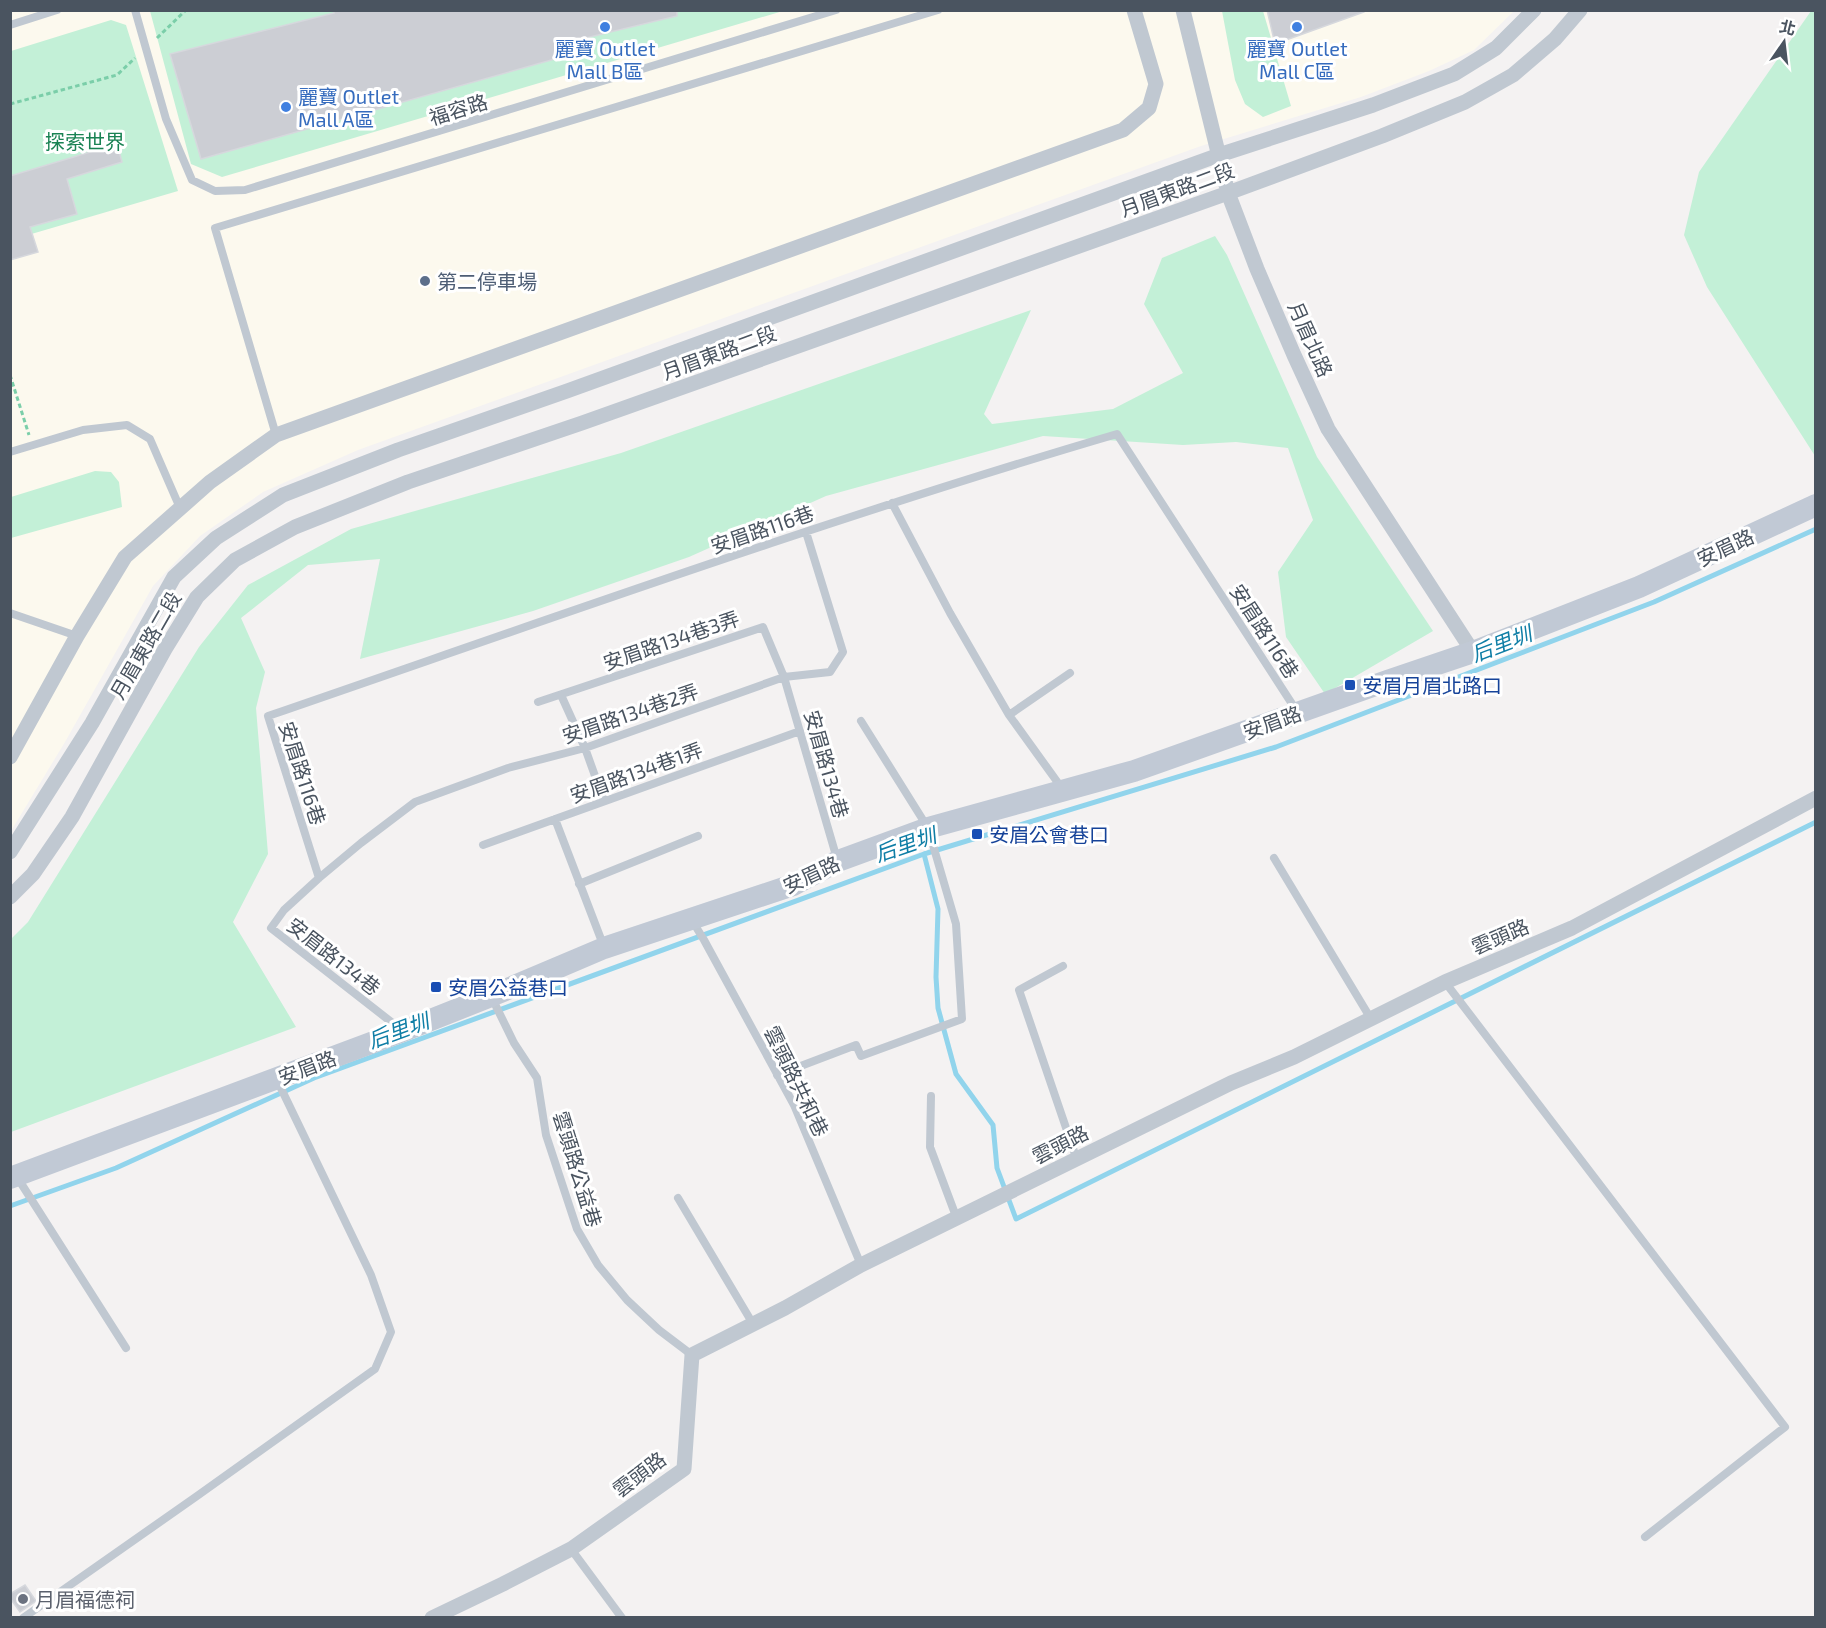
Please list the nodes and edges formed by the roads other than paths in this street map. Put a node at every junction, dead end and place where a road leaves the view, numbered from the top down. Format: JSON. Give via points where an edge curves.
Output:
{"nodes":[{"id":1,"x":57,"y":10,"type":"edge"},
{"id":2,"x":135,"y":10,"type":"edge"},
{"id":3,"x":836,"y":10,"type":"edge"},
{"id":4,"x":938,"y":10,"type":"edge"},
{"id":5,"x":1134,"y":10,"type":"edge"},
{"id":6,"x":1183,"y":10,"type":"edge"},
{"id":7,"x":1534,"y":10,"type":"edge"},
{"id":8,"x":1580,"y":10,"type":"edge"},
{"id":9,"x":10,"y":25,"type":"edge"},
{"id":10,"x":1219,"y":155,"type":"junction"},
{"id":11,"x":1228,"y":193,"type":"junction"},
{"id":12,"x":276,"y":435,"type":"junction"},
{"id":13,"x":10,"y":452,"type":"edge"},
{"id":14,"x":892,"y":503,"type":"junction"},
{"id":15,"x":1815,"y":505,"type":"edge"},
{"id":16,"x":180,"y":508,"type":"junction"},
{"id":17,"x":806,"y":532,"type":"junction"},
{"id":18,"x":10,"y":613,"type":"edge"},
{"id":19,"x":77,"y":636,"type":"junction"},
{"id":20,"x":1473,"y":652,"type":"junction"},
{"id":21,"x":1070,"y":673,"type":"dead end"},
{"id":22,"x":784,"y":677,"type":"junction"},
{"id":23,"x":561,"y":695,"type":"junction"},
{"id":24,"x":538,"y":702,"type":"dead end"},
{"id":25,"x":1298,"y":713,"type":"junction"},
{"id":26,"x":1009,"y":715,"type":"junction"},
{"id":27,"x":861,"y":721,"type":"dead end"},
{"id":28,"x":800,"y":731,"type":"junction"},
{"id":29,"x":585,"y":748,"type":"junction"},
{"id":30,"x":10,"y":757,"type":"edge"},
{"id":31,"x":1064,"y":791,"type":"junction"},
{"id":32,"x":1815,"y":798,"type":"edge"},
{"id":33,"x":604,"y":801,"type":"junction"},
{"id":34,"x":555,"y":819,"type":"junction"},
{"id":35,"x":928,"y":828,"type":"junction"},
{"id":36,"x":698,"y":836,"type":"dead end"},
{"id":37,"x":483,"y":845,"type":"dead end"},
{"id":38,"x":10,"y":852,"type":"edge"},
{"id":39,"x":1274,"y":858,"type":"dead end"},
{"id":40,"x":838,"y":861,"type":"junction"},
{"id":41,"x":319,"y":878,"type":"junction"},
{"id":42,"x":579,"y":884,"type":"junction"},
{"id":43,"x":10,"y":897,"type":"edge"},
{"id":44,"x":690,"y":918,"type":"junction"},
{"id":45,"x":604,"y":948,"type":"junction"},
{"id":46,"x":1063,"y":966,"type":"dead end"},
{"id":47,"x":1445,"y":982,"type":"junction"},
{"id":48,"x":491,"y":996,"type":"junction"},
{"id":49,"x":1371,"y":1019,"type":"junction"},
{"id":50,"x":403,"y":1031,"type":"junction"},
{"id":51,"x":777,"y":1075,"type":"junction"},
{"id":52,"x":277,"y":1078,"type":"junction"},
{"id":53,"x":931,"y":1096,"type":"dead end"},
{"id":54,"x":1077,"y":1160,"type":"junction"},
{"id":55,"x":13,"y":1177,"type":"edge"},
{"id":56,"x":678,"y":1198,"type":"dead end"},
{"id":57,"x":957,"y":1219,"type":"junction"},
{"id":58,"x":861,"y":1265,"type":"junction"},
{"id":59,"x":753,"y":1324,"type":"junction"},
{"id":60,"x":126,"y":1348,"type":"dead end"},
{"id":61,"x":692,"y":1354,"type":"junction"},
{"id":62,"x":1645,"y":1537,"type":"dead end"},
{"id":63,"x":571,"y":1549,"type":"junction"},
{"id":64,"x":23,"y":1617,"type":"edge"},
{"id":65,"x":432,"y":1617,"type":"edge"},
{"id":66,"x":622,"y":1617,"type":"edge"}],
"edges":[{"from":1,"to":9,"type":"lane"},
{"from":2,"to":3,"type":"lane","name":"福容路","via":[[166,119],[192,180],[215,191],[245,190]]},
{"from":4,"to":12,"type":"lane","via":[[215,228]]},
{"from":5,"to":12,"type":"street","via":[[1156,84],[1149,108],[1123,130]]},
{"from":6,"to":10,"type":"street","name":"月眉北路"},
{"from":7,"to":10,"type":"street","name":"月眉東路二段","via":[[1496,48],[1454,74]]},
{"from":8,"to":11,"type":"street","name":"月眉東路二段","via":[[1555,39],[1512,75],[1465,102]]},
{"from":10,"to":11,"type":"street","name":"月眉北路"},
{"from":10,"to":38,"type":"street","name":"月眉東路二段","via":[[398,450],[283,495],[216,538],[174,577],[92,723]]},
{"from":11,"to":20,"type":"street","name":"月眉北路","via":[[1328,429]]},
{"from":11,"to":43,"type":"street","name":"月眉東路二段","via":[[408,482],[295,527],[235,560],[197,597],[72,817],[33,874]]},
{"from":12,"to":16,"type":"street"},
{"from":13,"to":16,"type":"lane","via":[[83,430],[128,425],[150,439]]},
{"from":14,"to":17,"type":"lane","name":"安眉路116巷"},
{"from":14,"to":25,"type":"lane","name":"安眉路116巷","via":[[1117,434]]},
{"from":14,"to":26,"type":"lane"},
{"from":15,"to":20,"type":"street","name":"安眉路","via":[[1639,587]]},
{"from":16,"to":19,"type":"street","via":[[125,557]]},
{"from":17,"to":22,"type":"lane","name":"安眉路134巷2弄","via":[[843,652],[830,672]]},
{"from":17,"to":41,"type":"lane","name":"安眉路116巷","via":[[268,716]]},
{"from":18,"to":19,"type":"lane"},
{"from":19,"to":30,"type":"street"},
{"from":20,"to":25,"type":"street","name":"安眉路"},
{"from":21,"to":26,"type":"lane"},
{"from":22,"to":23,"type":"lane","name":"安眉路134巷3弄","via":[[763,627]]},
{"from":22,"to":28,"type":"lane","name":"安眉路134巷"},
{"from":22,"to":29,"type":"lane","name":"安眉路134巷2弄"},
{"from":23,"to":24,"type":"lane","name":"安眉路134巷3弄"},
{"from":23,"to":29,"type":"lane"},
{"from":25,"to":31,"type":"street","name":"安眉路","via":[[1134,771]]},
{"from":26,"to":31,"type":"lane"},
{"from":27,"to":35,"type":"lane"},
{"from":28,"to":33,"type":"lane","name":"安眉路134巷1弄"},
{"from":28,"to":40,"type":"lane","name":"安眉路134巷"},
{"from":29,"to":33,"type":"lane"},
{"from":29,"to":41,"type":"lane","name":"安眉路134巷2弄","via":[[508,768],[415,802]]},
{"from":31,"to":35,"type":"street","name":"安眉路"},
{"from":32,"to":47,"type":"street","name":"雲頭路","via":[[1572,928]]},
{"from":33,"to":34,"type":"lane","name":"安眉路134巷1弄"},
{"from":34,"to":37,"type":"lane","name":"安眉路134巷1弄"},
{"from":34,"to":42,"type":"lane"},
{"from":35,"to":40,"type":"street","name":"安眉路"},
{"from":35,"to":51,"type":"lane","via":[[956,924],[962,1019],[861,1056],[856,1045]]},
{"from":36,"to":42,"type":"lane"},
{"from":39,"to":49,"type":"lane"},
{"from":40,"to":44,"type":"street","name":"安眉路","via":[[793,885]]},
{"from":41,"to":50,"type":"lane","name":"安眉路134巷","via":[[284,910],[271,928]]},
{"from":42,"to":45,"type":"lane"},
{"from":44,"to":45,"type":"street","name":"安眉路"},
{"from":44,"to":51,"type":"lane","name":"雲頭路共和巷"},
{"from":45,"to":48,"type":"street","name":"安眉路"},
{"from":46,"to":54,"type":"lane","via":[[1019,990]]},
{"from":47,"to":49,"type":"street","name":"雲頭路"},
{"from":47,"to":62,"type":"lane","via":[[1785,1427]]},
{"from":48,"to":50,"type":"street","name":"安眉路"},
{"from":48,"to":61,"type":"lane","name":"雲頭路公益巷","via":[[537,1078],[546,1135],[577,1229],[598,1265],[627,1300]]},
{"from":49,"to":54,"type":"street","name":"雲頭路"},
{"from":50,"to":52,"type":"street","name":"安眉路"},
{"from":51,"to":58,"type":"lane","name":"雲頭路共和巷","via":[[794,1105]]},
{"from":52,"to":55,"type":"street","name":"安眉路"},
{"from":52,"to":64,"type":"lane","via":[[371,1275],[391,1332],[375,1369]]},
{"from":53,"to":57,"type":"lane","via":[[930,1148]]},
{"from":54,"to":57,"type":"street","name":"雲頭路"},
{"from":55,"to":60,"type":"lane"},
{"from":56,"to":59,"type":"lane"},
{"from":57,"to":58,"type":"street","name":"雲頭路"},
{"from":58,"to":59,"type":"street","name":"雲頭路"},
{"from":59,"to":61,"type":"street","name":"雲頭路"},
{"from":61,"to":63,"type":"street","name":"雲頭路","via":[[684,1470]]},
{"from":63,"to":65,"type":"street","name":"雲頭路"},
{"from":63,"to":66,"type":"lane"}]}
